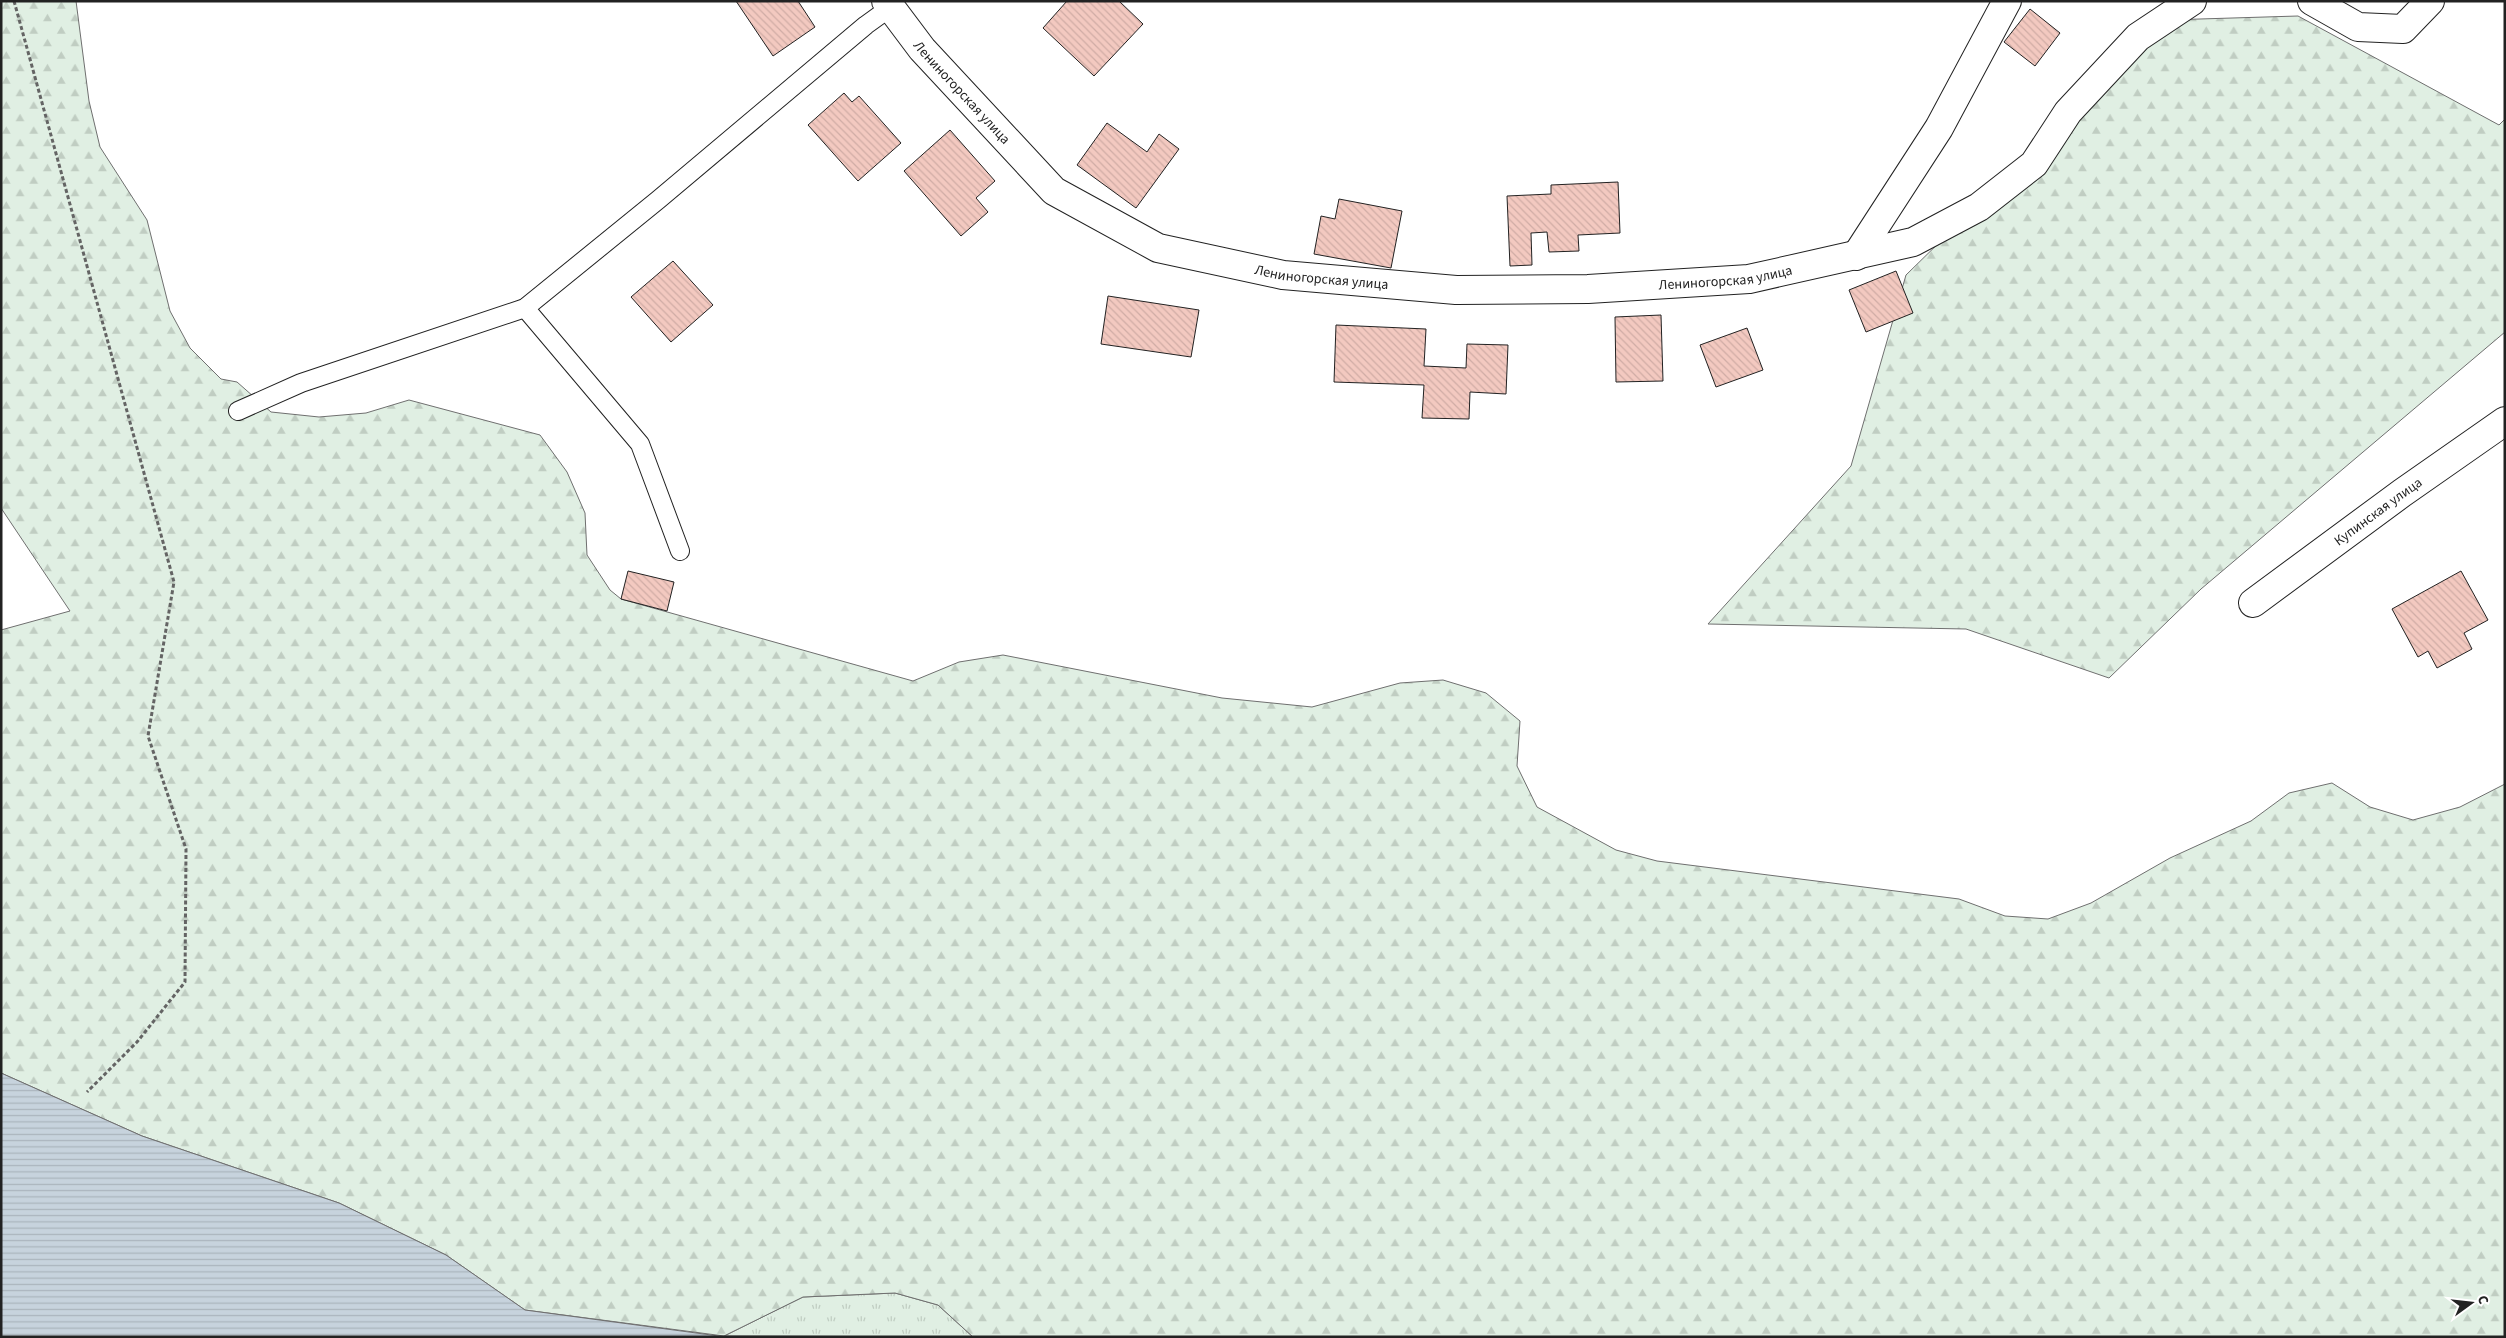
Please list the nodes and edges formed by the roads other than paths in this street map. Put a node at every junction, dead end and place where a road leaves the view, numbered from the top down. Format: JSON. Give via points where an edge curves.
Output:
{"nodes":[{"id":1,"x":2007,"y":1,"type":"edge"},
{"id":2,"x":2192,"y":1,"type":"edge"},
{"id":3,"x":2312,"y":1,"type":"edge"},
{"id":4,"x":2430,"y":1,"type":"edge"},
{"id":5,"x":889,"y":4,"type":"edge"},
{"id":6,"x":1856,"y":256,"type":"junction"},
{"id":7,"x":525,"y":308,"type":"junction"},
{"id":8,"x":238,"y":411,"type":"dead end"},
{"id":9,"x":2505,"y":421,"type":"edge"},
{"id":10,"x":680,"y":551,"type":"dead end"},
{"id":11,"x":2254,"y":603,"type":"dead end"}],
"edges":[{"from":1,"to":6,"type":"street","via":[[1939,128]]},
{"from":2,"to":6,"type":"street","name":"Лениногорская улица","via":[[2138,38],[2068,112],[2034,164],[1980,207],[1913,242]]},
{"from":3,"to":4,"type":"street","via":[[2358,27],[2403,29]]},
{"from":5,"to":6,"type":"street","name":"Лениногорская улица","via":[[922,48],[1054,191],[1158,248],[1282,275],[1456,290],[1588,288],[1749,279]]},
{"from":5,"to":7,"type":"lane"},
{"from":7,"to":8,"type":"lane","via":[[301,383]]},
{"from":7,"to":10,"type":"lane","via":[[640,444]]},
{"from":9,"to":11,"type":"street","name":"Купинская улица"}]}
